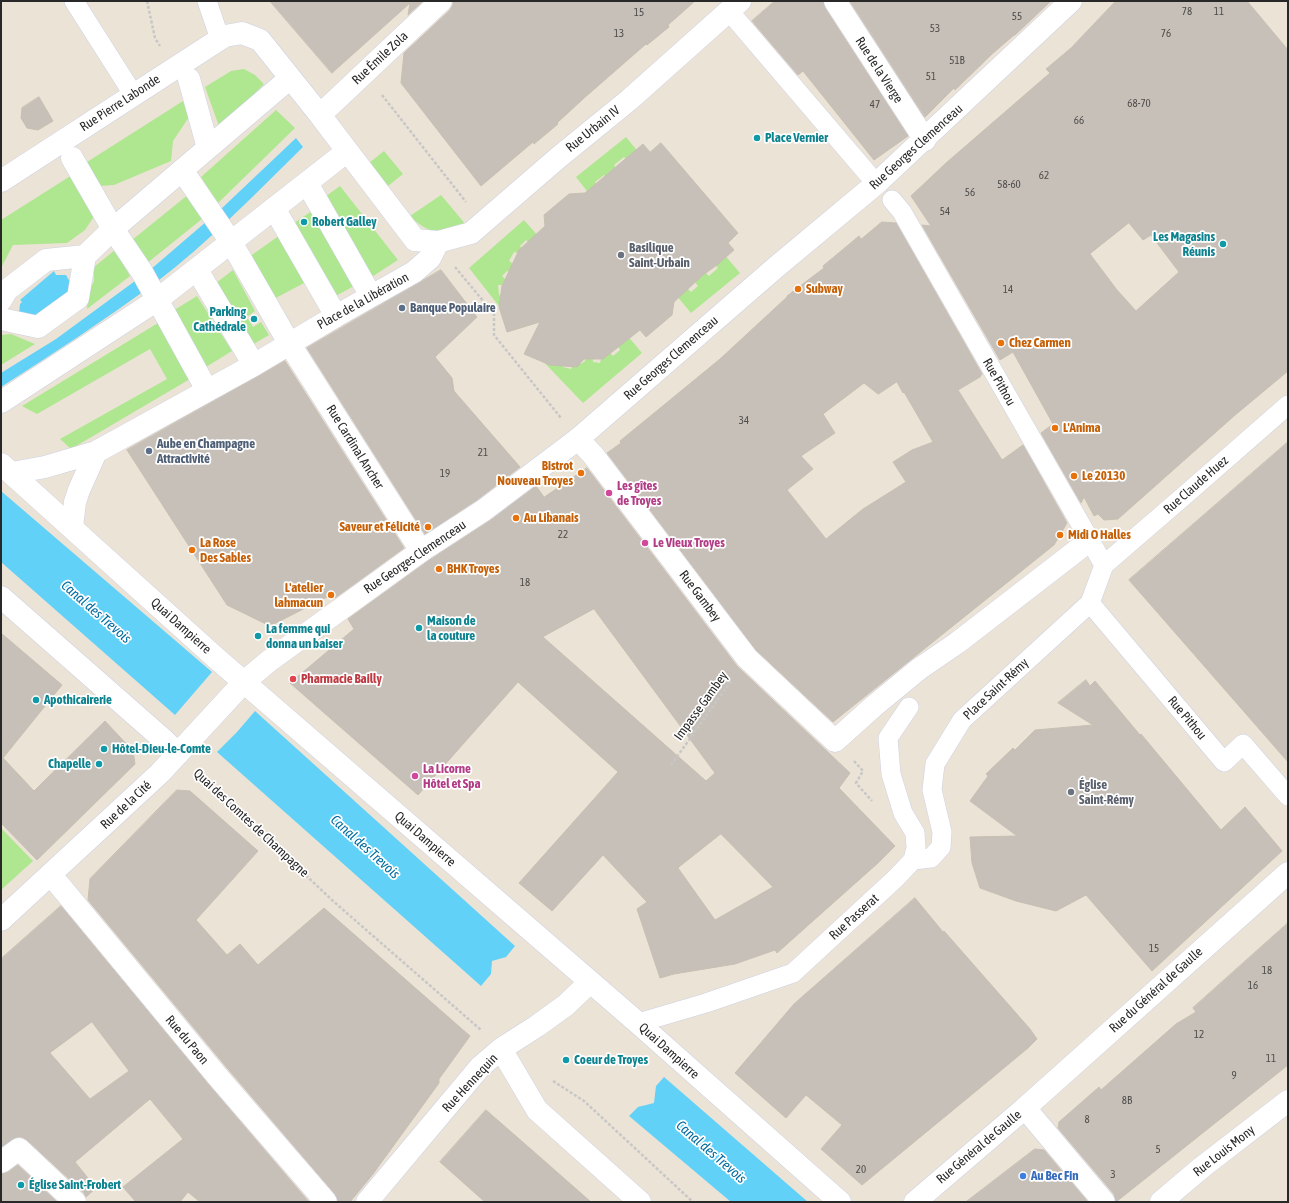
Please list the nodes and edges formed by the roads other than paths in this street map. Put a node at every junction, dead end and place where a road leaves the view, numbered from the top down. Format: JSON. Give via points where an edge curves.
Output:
{"nodes":[{"id":1,"x":74,"y":1,"type":"edge"},
{"id":2,"x":207,"y":1,"type":"edge"},
{"id":3,"x":441,"y":1,"type":"edge"},
{"id":4,"x":835,"y":1,"type":"edge"},
{"id":5,"x":1071,"y":1,"type":"edge"},
{"id":6,"x":734,"y":6,"type":"edge"},
{"id":7,"x":220,"y":39,"type":"junction"},
{"id":8,"x":182,"y":73,"type":"junction"},
{"id":9,"x":282,"y":85,"type":"dead end"},
{"id":10,"x":133,"y":94,"type":"junction"},
{"id":11,"x":320,"y":115,"type":"junction"},
{"id":12,"x":925,"y":140,"type":"junction"},
{"id":13,"x":208,"y":148,"type":"junction"},
{"id":14,"x":341,"y":156,"type":"dead end"},
{"id":15,"x":72,"y":158,"type":"dead end"},
{"id":16,"x":182,"y":170,"type":"junction"},
{"id":17,"x":868,"y":174,"type":"dead end"},
{"id":18,"x":1,"y":181,"type":"edge"},
{"id":19,"x":307,"y":183,"type":"junction"},
{"id":20,"x":892,"y":200,"type":"dead end"},
{"id":21,"x":274,"y":208,"type":"junction"},
{"id":22,"x":221,"y":228,"type":"junction"},
{"id":23,"x":113,"y":229,"type":"junction"},
{"id":24,"x":438,"y":242,"type":"junction"},
{"id":25,"x":84,"y":256,"type":"junction"},
{"id":26,"x":197,"y":270,"type":"junction"},
{"id":27,"x":150,"y":287,"type":"junction"},
{"id":28,"x":371,"y":296,"type":"junction"},
{"id":29,"x":1,"y":300,"type":"edge"},
{"id":30,"x":336,"y":316,"type":"junction"},
{"id":31,"x":1,"y":319,"type":"edge"},
{"id":32,"x":289,"y":343,"type":"junction"},
{"id":33,"x":254,"y":364,"type":"junction"},
{"id":34,"x":207,"y":390,"type":"junction"},
{"id":35,"x":1,"y":402,"type":"edge"},
{"id":36,"x":1288,"y":405,"type":"edge"},
{"id":37,"x":578,"y":438,"type":"junction"},
{"id":38,"x":96,"y":452,"type":"junction"},
{"id":39,"x":7,"y":468,"type":"edge"},
{"id":40,"x":72,"y":527,"type":"junction"},
{"id":41,"x":1089,"y":541,"type":"junction"},
{"id":42,"x":420,"y":550,"type":"junction"},
{"id":43,"x":1104,"y":565,"type":"junction"},
{"id":44,"x":1,"y":597,"type":"edge"},
{"id":45,"x":1090,"y":603,"type":"junction"},
{"id":46,"x":244,"y":682,"type":"junction"},
{"id":47,"x":908,"y":707,"type":"dead end"},
{"id":48,"x":178,"y":754,"type":"junction"},
{"id":49,"x":1288,"y":796,"type":"edge"},
{"id":50,"x":913,"y":860,"type":"junction"},
{"id":51,"x":1288,"y":873,"type":"edge"},
{"id":52,"x":51,"y":875,"type":"junction"},
{"id":53,"x":1,"y":920,"type":"edge"},
{"id":54,"x":590,"y":982,"type":"junction"},
{"id":55,"x":638,"y":1023,"type":"junction"},
{"id":56,"x":501,"y":1049,"type":"junction"},
{"id":57,"x":1288,"y":1101,"type":"edge"},
{"id":58,"x":1025,"y":1108,"type":"junction"},
{"id":59,"x":1,"y":1162,"type":"edge"},
{"id":60,"x":75,"y":1202,"type":"edge"},
{"id":61,"x":326,"y":1202,"type":"edge"},
{"id":62,"x":367,"y":1202,"type":"edge"},
{"id":63,"x":640,"y":1202,"type":"edge"},
{"id":64,"x":840,"y":1202,"type":"edge"},
{"id":65,"x":915,"y":1202,"type":"edge"},
{"id":66,"x":1104,"y":1202,"type":"edge"},
{"id":67,"x":1161,"y":1202,"type":"edge"}],
"edges":[{"from":1,"to":10,"type":"lane"},
{"from":2,"to":7,"type":"lane"},
{"from":3,"to":11,"type":"street","name":"Rue Émile Zola"},
{"from":4,"to":12,"type":"street","name":"Rue de la Vierge"},
{"from":5,"to":12,"type":"street","name":"Rue Georges Clemenceau"},
{"from":6,"to":17,"type":"lane"},
{"from":6,"to":24,"type":"street","name":"Rue Urbain IV","via":[[629,100],[471,233]]},
{"from":7,"to":8,"type":"street","name":"Rue Pierre Labonde"},
{"from":7,"to":11,"type":"street","name":"Rue Pierre Labonde","via":[[242,33],[260,40]]},
{"from":8,"to":10,"type":"street","name":"Rue Pierre Labonde"},
{"from":8,"to":13,"type":"street"},
{"from":9,"to":13,"type":"street"},
{"from":10,"to":18,"type":"street","name":"Rue Pierre Labonde"},
{"from":11,"to":24,"type":"street","via":[[415,240]]},
{"from":12,"to":37,"type":"street","name":"Rue Georges Clemenceau"},
{"from":13,"to":16,"type":"street"},
{"from":14,"to":19,"type":"street"},
{"from":15,"to":23,"type":"street"},
{"from":16,"to":22,"type":"street","name":"Rue Cardinal Ancher"},
{"from":16,"to":23,"type":"street"},
{"from":19,"to":21,"type":"street"},
{"from":19,"to":28,"type":"street"},
{"from":20,"to":41,"type":"lane","name":"Rue Pithou","via":[[902,212]]},
{"from":21,"to":22,"type":"street"},
{"from":21,"to":30,"type":"street"},
{"from":22,"to":26,"type":"street"},
{"from":22,"to":32,"type":"street","name":"Rue Cardinal Ancher"},
{"from":23,"to":25,"type":"street"},
{"from":23,"to":27,"type":"street"},
{"from":24,"to":28,"type":"street","name":"Place de la Libération","via":[[430,258],[414,272]]},
{"from":25,"to":29,"type":"street","via":[[46,260],[7,290]]},
{"from":25,"to":31,"type":"street","via":[[78,298],[38,327]]},
{"from":26,"to":27,"type":"street"},
{"from":26,"to":33,"type":"street"},
{"from":27,"to":34,"type":"street"},
{"from":27,"to":35,"type":"street"},
{"from":28,"to":30,"type":"street","name":"Place de la Libération"},
{"from":30,"to":32,"type":"street","name":"Place de la Libération"},
{"from":32,"to":33,"type":"street","name":"Place de la Libération"},
{"from":32,"to":42,"type":"street","name":"Rue Cardinal Ancher"},
{"from":33,"to":34,"type":"street","name":"Place de la Libération"},
{"from":34,"to":38,"type":"street","name":"Place de la Libération"},
{"from":36,"to":43,"type":"lane","name":"Rue Claude Huez"},
{"from":37,"to":41,"type":"street","name":"Rue Gambey","via":[[747,658],[835,741],[919,669]]},
{"from":37,"to":42,"type":"street","name":"Rue Georges Clemenceau","via":[[484,510]]},
{"from":38,"to":39,"type":"street","name":"Place de la Libération","via":[[45,467]]},
{"from":38,"to":40,"type":"street","via":[[78,490]]},
{"from":39,"to":40,"type":"street","name":"Quai Dampierre"},
{"from":40,"to":46,"type":"street","name":"Quai Dampierre"},
{"from":41,"to":43,"type":"lane","name":"Rue Pithou"},
{"from":42,"to":46,"type":"street","name":"Rue Georges Clemenceau"},
{"from":43,"to":45,"type":"lane","name":"Place Saint-Rémy"},
{"from":44,"to":48,"type":"street"},
{"from":45,"to":49,"type":"lane","name":"Rue Pithou","via":[[1224,762],[1243,744]]},
{"from":45,"to":50,"type":"lane","name":"Place Saint-Rémy","via":[[962,720],[935,764],[932,790],[942,832],[941,846],[931,858]]},
{"from":46,"to":48,"type":"street","name":"Rue de la Cité"},
{"from":46,"to":54,"type":"street","name":"Quai Dampierre"},
{"from":47,"to":50,"type":"lane","via":[[888,738],[891,774],[903,813],[915,833],[916,848]]},
{"from":48,"to":52,"type":"street","name":"Rue de la Cité"},
{"from":50,"to":55,"type":"lane","name":"Rue Passerat","via":[[793,973]]},
{"from":51,"to":58,"type":"street","name":"Rue du Général de Gaulle"},
{"from":52,"to":53,"type":"street","name":"Rue de la Cité"},
{"from":52,"to":61,"type":"street","name":"Rue du Paon","via":[[218,1078]]},
{"from":54,"to":55,"type":"street","name":"Quai Dampierre"},
{"from":54,"to":56,"type":"street","name":"Rue Hennequin","via":[[566,1005]]},
{"from":55,"to":64,"type":"street","name":"Quai Dampierre"},
{"from":56,"to":62,"type":"street","name":"Rue Hennequin","via":[[480,1067]]},
{"from":56,"to":63,"type":"street","via":[[537,1110]]},
{"from":57,"to":67,"type":"street","name":"Rue Louis Mony"},
{"from":58,"to":65,"type":"street","name":"Rue Général de Gaulle"},
{"from":58,"to":66,"type":"street"},
{"from":59,"to":60,"type":"street","via":[[19,1149]]}]}
